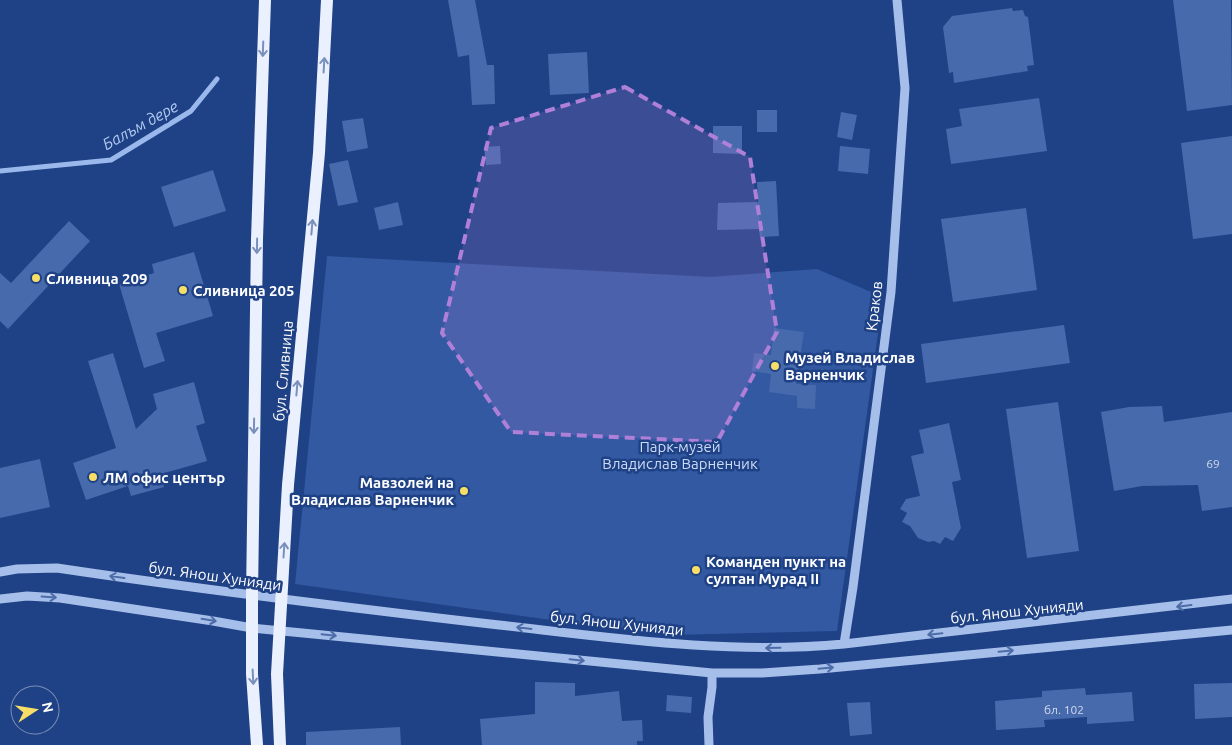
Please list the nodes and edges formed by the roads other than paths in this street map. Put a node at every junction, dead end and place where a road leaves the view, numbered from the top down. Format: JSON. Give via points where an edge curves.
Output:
{"nodes":[{"id":1,"x":265,"y":0,"type":"edge"},
{"id":2,"x":327,"y":0,"type":"edge"},
{"id":3,"x":897,"y":0,"type":"edge"},
{"id":4,"x":0,"y":572,"type":"edge"},
{"id":5,"x":252,"y":596,"type":"junction"},
{"id":6,"x":0,"y":598,"type":"edge"},
{"id":7,"x":281,"y":599,"type":"junction"},
{"id":8,"x":1232,"y":600,"type":"edge"},
{"id":9,"x":252,"y":628,"type":"junction"},
{"id":10,"x":280,"y":630,"type":"junction"},
{"id":11,"x":1232,"y":630,"type":"edge"},
{"id":12,"x":844,"y":644,"type":"junction"},
{"id":13,"x":712,"y":673,"type":"junction"},
{"id":14,"x":257,"y":745,"type":"edge"},
{"id":15,"x":280,"y":745,"type":"edge"},
{"id":16,"x":709,"y":745,"type":"edge"}],
"edges":[{"from":1,"to":5,"type":"main road","name":"бул. Сливница","one_way":true,"via":[[257,239]]},
{"from":7,"to":2,"type":"main road","name":"бул. Сливница","one_way":true,"via":[[288,485],[319,153]]},
{"from":3,"to":12,"type":"street","name":"Краков","via":[[905,88],[891,292]]},
{"from":5,"to":4,"type":"street","name":"бул. Янош Хунияди","one_way":true,"via":[[57,568]]},
{"from":5,"to":7,"type":"street","name":"бул. Янош Хунияди"},
{"from":5,"to":9,"type":"main road","name":"бул. Сливница"},
{"from":6,"to":9,"type":"street","one_way":true,"via":[[60,598]]},
{"from":7,"to":10,"type":"main road","name":"бул. Сливница"},
{"from":12,"to":7,"type":"street","name":"бул. Янош Хунияди","one_way":true,"via":[[700,646]]},
{"from":8,"to":12,"type":"street","name":"бул. Янош Хунияди","one_way":true},
{"from":9,"to":10,"type":"street"},
{"from":9,"to":14,"type":"main road","name":"бул. Сливница","one_way":true},
{"from":10,"to":13,"type":"street","one_way":true},
{"from":10,"to":15,"type":"main road","name":"бул. Сливница","via":[[277,674]]},
{"from":13,"to":11,"type":"street","one_way":true,"via":[[762,673]]},
{"from":13,"to":16,"type":"street"}]}
